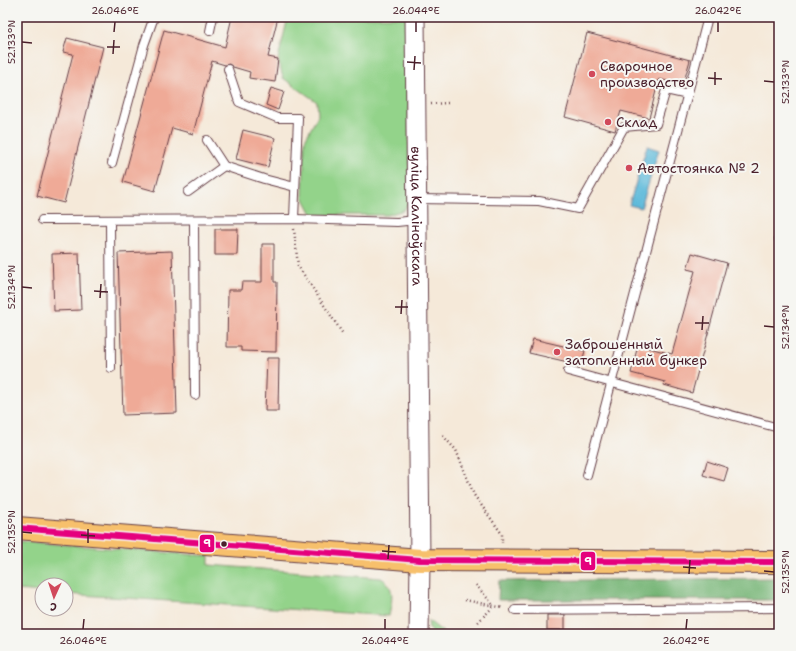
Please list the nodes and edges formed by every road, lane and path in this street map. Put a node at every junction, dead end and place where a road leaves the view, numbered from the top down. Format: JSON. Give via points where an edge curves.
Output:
{"nodes":[{"id":1,"x":154,"y":17,"type":"edge"},
{"id":2,"x":214,"y":17,"type":"edge"},
{"id":3,"x":414,"y":17,"type":"edge"},
{"id":4,"x":708,"y":17,"type":"edge"},
{"id":5,"x":210,"y":31,"type":"dead end"},
{"id":6,"x":228,"y":69,"type":"dead end"},
{"id":7,"x":688,"y":95,"type":"junction"},
{"id":8,"x":207,"y":140,"type":"dead end"},
{"id":9,"x":112,"y":163,"type":"dead end"},
{"id":10,"x":224,"y":166,"type":"junction"},
{"id":11,"x":295,"y":187,"type":"junction"},
{"id":12,"x":188,"y":192,"type":"dead end"},
{"id":13,"x":417,"y":199,"type":"junction"},
{"id":14,"x":294,"y":219,"type":"junction"},
{"id":15,"x":42,"y":220,"type":"dead end"},
{"id":16,"x":110,"y":220,"type":"junction"},
{"id":17,"x":194,"y":220,"type":"junction"},
{"id":18,"x":416,"y":220,"type":"junction"},
{"id":19,"x":779,"y":229,"type":"edge"},
{"id":20,"x":779,"y":239,"type":"edge"},
{"id":21,"x":343,"y":334,"type":"dead end"},
{"id":22,"x":111,"y":368,"type":"dead end"},
{"id":23,"x":568,"y":371,"type":"dead end"},
{"id":24,"x":611,"y":382,"type":"junction"},
{"id":25,"x":195,"y":395,"type":"dead end"},
{"id":26,"x":779,"y":428,"type":"edge"},
{"id":27,"x":444,"y":436,"type":"dead end"},
{"id":28,"x":587,"y":475,"type":"dead end"},
{"id":29,"x":17,"y":528,"type":"edge"},
{"id":30,"x":502,"y":546,"type":"dead end"},
{"id":31,"x":420,"y":560,"type":"junction"},
{"id":32,"x":779,"y":562,"type":"edge"},
{"id":33,"x":476,"y":585,"type":"dead end"},
{"id":34,"x":466,"y":600,"type":"dead end"},
{"id":35,"x":494,"y":606,"type":"junction"},
{"id":36,"x":779,"y":608,"type":"edge"},
{"id":37,"x":515,"y":610,"type":"dead end"},
{"id":38,"x":478,"y":622,"type":"dead end"},
{"id":39,"x":419,"y":634,"type":"edge"}],
"edges":[{"from":1,"to":9,"type":"lane"},
{"from":2,"to":5,"type":"lane"},
{"from":3,"to":13,"type":"street","name":"вуліца Каліноўскага"},
{"from":4,"to":7,"type":"lane"},
{"from":6,"to":11,"type":"lane","via":[[239,102],[277,118],[298,118]]},
{"from":7,"to":13,"type":"lane","via":[[666,90],[656,124],[624,127],[578,209],[539,201]]},
{"from":7,"to":24,"type":"lane"},
{"from":8,"to":10,"type":"lane"},
{"from":10,"to":11,"type":"lane"},
{"from":10,"to":12,"type":"lane"},
{"from":11,"to":14,"type":"lane"},
{"from":13,"to":18,"type":"street","name":"вуліца Каліноўскага"},
{"from":14,"to":17,"type":"lane"},
{"from":14,"to":18,"type":"lane","via":[[397,222]]},
{"from":14,"to":21,"type":"path","via":[[298,266]]},
{"from":15,"to":16,"type":"lane"},
{"from":16,"to":17,"type":"lane"},
{"from":16,"to":22,"type":"lane"},
{"from":17,"to":25,"type":"lane"},
{"from":18,"to":31,"type":"street","name":"вуліца Каліноўскага"},
{"from":19,"to":20,"type":"lane"},
{"from":23,"to":24,"type":"lane"},
{"from":24,"to":26,"type":"lane"},
{"from":24,"to":28,"type":"lane"},
{"from":27,"to":30,"type":"path","via":[[456,450],[474,495],[502,534]]},
{"from":29,"to":31,"type":"main road"},
{"from":31,"to":32,"type":"main road"},
{"from":31,"to":39,"type":"street","name":"вуліца Каліноўскага"},
{"from":33,"to":35,"type":"path"},
{"from":34,"to":35,"type":"path"},
{"from":35,"to":38,"type":"path"},
{"from":36,"to":37,"type":"lane"}]}
